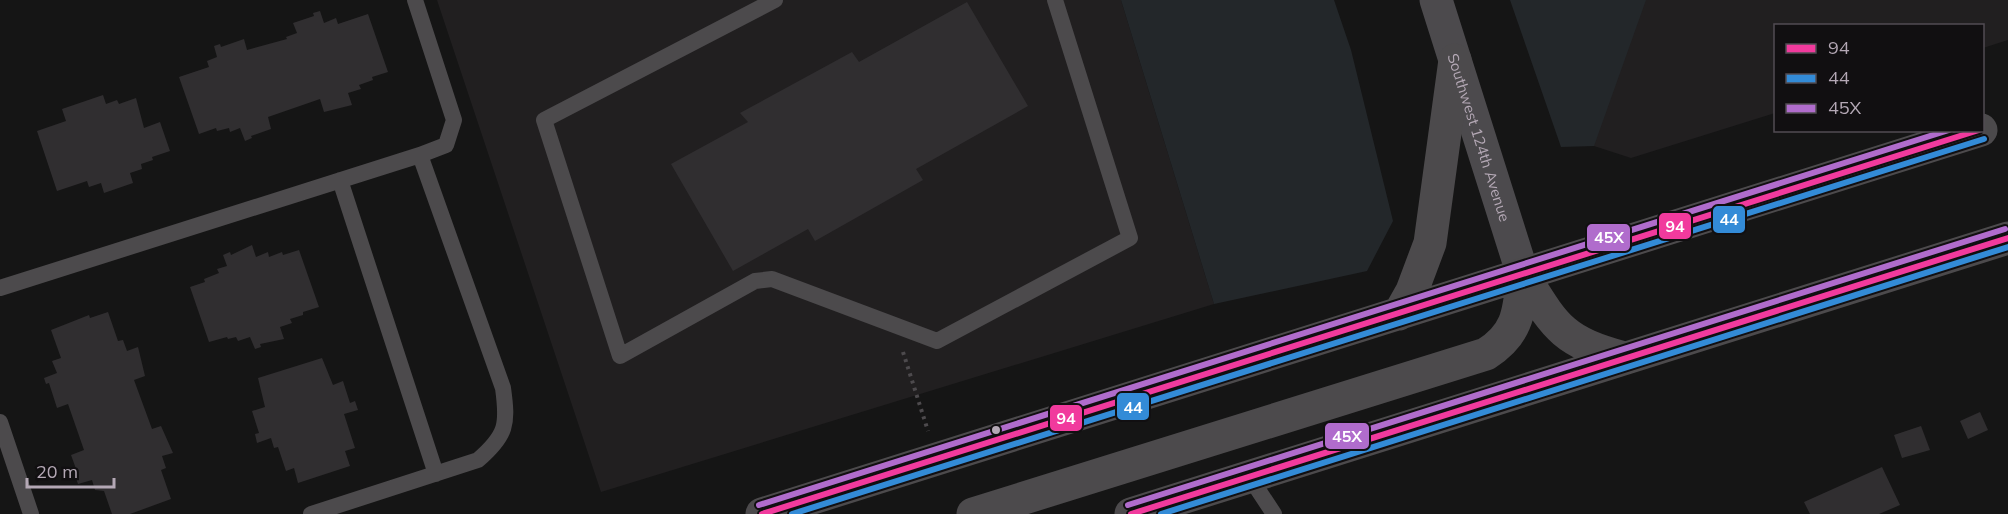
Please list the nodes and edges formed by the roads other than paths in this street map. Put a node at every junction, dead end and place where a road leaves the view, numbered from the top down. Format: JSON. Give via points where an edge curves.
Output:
{"nodes":[{"id":1,"x":415,"y":0,"type":"edge"},
{"id":2,"x":1055,"y":0,"type":"edge"},
{"id":3,"x":1436,"y":0,"type":"edge"},
{"id":4,"x":768,"y":2,"type":"edge"},
{"id":5,"x":1455,"y":60,"type":"junction"},
{"id":6,"x":2008,"y":122,"type":"edge"},
{"id":7,"x":1984,"y":129,"type":"edge"},
{"id":8,"x":1976,"y":132,"type":"edge"},
{"id":9,"x":420,"y":155,"type":"junction"},
{"id":10,"x":340,"y":180,"type":"junction"},
{"id":11,"x":2008,"y":238,"type":"edge"},
{"id":12,"x":1523,"y":275,"type":"junction"},
{"id":13,"x":0,"y":288,"type":"edge"},
{"id":14,"x":1399,"y":314,"type":"junction"},
{"id":15,"x":1624,"y":358,"type":"junction"},
{"id":16,"x":0,"y":422,"type":"edge"},
{"id":17,"x":436,"y":474,"type":"junction"},
{"id":18,"x":1249,"y":476,"type":"junction"},
{"id":19,"x":31,"y":514,"type":"edge"},
{"id":20,"x":311,"y":514,"type":"edge"},
{"id":21,"x":762,"y":514,"type":"edge"},
{"id":22,"x":973,"y":514,"type":"edge"},
{"id":23,"x":1131,"y":514,"type":"edge"},
{"id":24,"x":1274,"y":514,"type":"edge"}],
"edges":[{"from":1,"to":9,"type":"lane","via":[[454,120],[446,144]]},
{"from":2,"to":4,"type":"lane","via":[[1130,238],[937,341],[772,279],[755,281],[620,356],[544,120]]},
{"from":3,"to":5,"type":"main road","name":"Southwest 124th Avenue"},
{"from":5,"to":12,"type":"main road","name":"Southwest 124th Avenue"},
{"from":5,"to":14,"type":"highway","via":[[1430,243]]},
{"from":6,"to":7,"type":"highway"},
{"from":8,"to":12,"type":"highway"},
{"from":9,"to":10,"type":"lane"},
{"from":9,"to":17,"type":"lane","via":[[503,388],[507,417],[496,444],[478,460]]},
{"from":10,"to":13,"type":"lane"},
{"from":10,"to":17,"type":"lane"},
{"from":11,"to":15,"type":"highway"},
{"from":12,"to":14,"type":"highway"},
{"from":12,"to":15,"type":"highway","via":[[1547,314],[1567,335],[1591,349]]},
{"from":12,"to":22,"type":"highway","via":[[1516,321],[1508,336],[1486,354]]},
{"from":14,"to":21,"type":"highway"},
{"from":15,"to":18,"type":"highway"},
{"from":16,"to":19,"type":"lane"},
{"from":17,"to":20,"type":"lane"},
{"from":18,"to":23,"type":"highway"},
{"from":18,"to":24,"type":"lane"}]}
